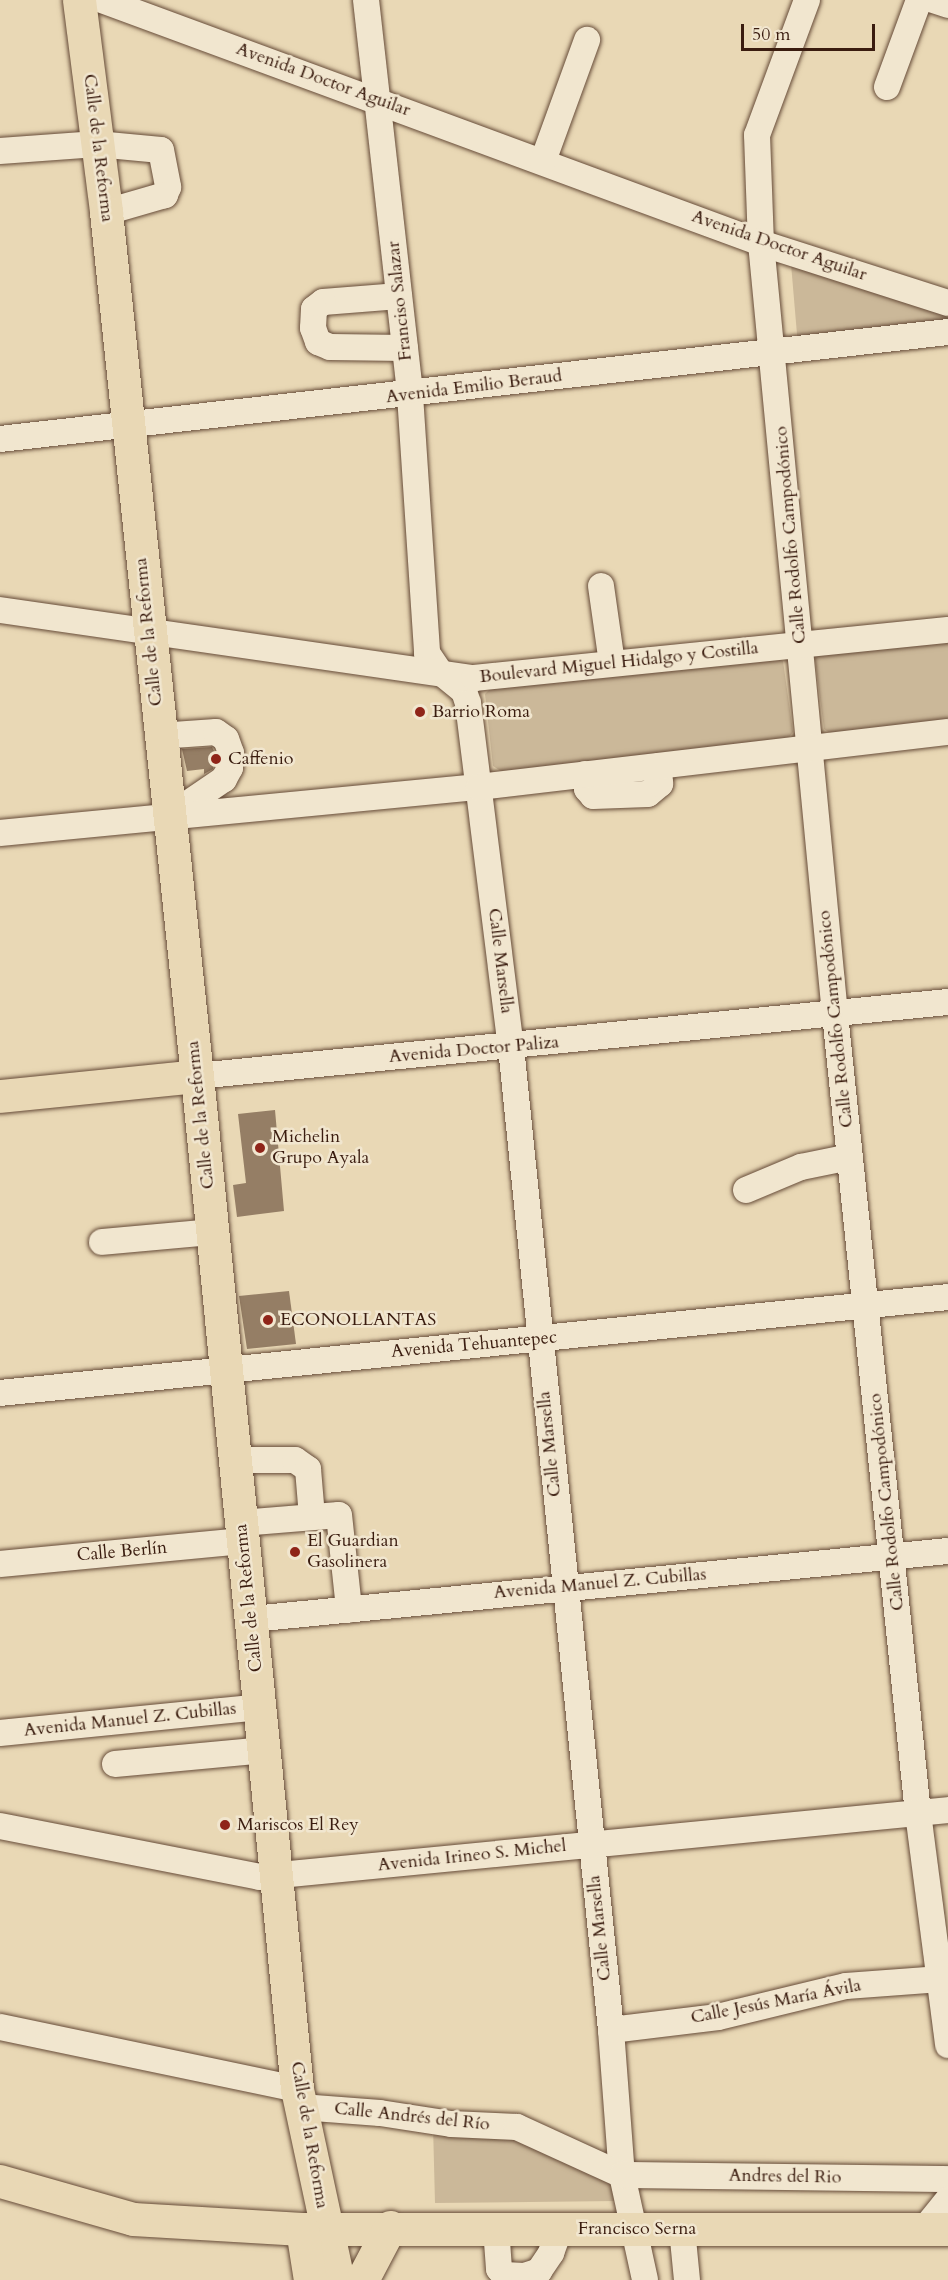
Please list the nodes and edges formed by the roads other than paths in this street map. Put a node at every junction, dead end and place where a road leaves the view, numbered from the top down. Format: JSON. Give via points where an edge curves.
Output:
{"nodes":[{"id":1,"x":79,"y":0,"type":"edge"},
{"id":2,"x":102,"y":0,"type":"edge"},
{"id":3,"x":366,"y":0,"type":"edge"},
{"id":4,"x":807,"y":0,"type":"edge"},
{"id":5,"x":919,"y":0,"type":"edge"},
{"id":6,"x":933,"y":0,"type":"edge"},
{"id":7,"x":948,"y":5,"type":"edge"},
{"id":8,"x":587,"y":40,"type":"dead end"},
{"id":9,"x":887,"y":87,"type":"dead end"},
{"id":10,"x":377,"y":99,"type":"junction"},
{"id":11,"x":98,"y":144,"type":"junction"},
{"id":12,"x":0,"y":151,"type":"edge"},
{"id":13,"x":543,"y":161,"type":"junction"},
{"id":14,"x":106,"y":212,"type":"junction"},
{"id":15,"x":761,"y":243,"type":"junction"},
{"id":16,"x":399,"y":296,"type":"junction"},
{"id":17,"x":948,"y":303,"type":"edge"},
{"id":18,"x":948,"y":332,"type":"edge"},
{"id":19,"x":405,"y":348,"type":"junction"},
{"id":20,"x":774,"y":350,"type":"junction"},
{"id":21,"x":410,"y":395,"type":"junction"},
{"id":22,"x":129,"y":427,"type":"junction"},
{"id":23,"x":0,"y":439,"type":"edge"},
{"id":24,"x":601,"y":586,"type":"dead end"},
{"id":25,"x":0,"y":610,"type":"edge"},
{"id":26,"x":148,"y":630,"type":"junction"},
{"id":27,"x":948,"y":630,"type":"edge"},
{"id":28,"x":802,"y":645,"type":"junction"},
{"id":29,"x":612,"y":663,"type":"junction"},
{"id":30,"x":439,"y":671,"type":"junction"},
{"id":31,"x":948,"y":732,"type":"edge"},
{"id":32,"x":159,"y":736,"type":"junction"},
{"id":33,"x":811,"y":747,"type":"junction"},
{"id":34,"x":479,"y":787,"type":"junction"},
{"id":35,"x":169,"y":817,"type":"junction"},
{"id":36,"x":0,"y":833,"type":"edge"},
{"id":37,"x":948,"y":1002,"type":"edge"},
{"id":38,"x":835,"y":1014,"type":"junction"},
{"id":39,"x":511,"y":1047,"type":"junction"},
{"id":40,"x":197,"y":1076,"type":"junction"},
{"id":41,"x":0,"y":1096,"type":"edge"},
{"id":42,"x":850,"y":1157,"type":"junction"},
{"id":43,"x":746,"y":1190,"type":"dead end"},
{"id":44,"x":212,"y":1232,"type":"junction"},
{"id":45,"x":102,"y":1242,"type":"dead end"},
{"id":46,"x":948,"y":1297,"type":"edge"},
{"id":47,"x":867,"y":1306,"type":"junction"},
{"id":48,"x":539,"y":1339,"type":"junction"},
{"id":49,"x":225,"y":1369,"type":"junction"},
{"id":50,"x":0,"y":1392,"type":"edge"},
{"id":51,"x":234,"y":1460,"type":"junction"},
{"id":52,"x":312,"y":1517,"type":"junction"},
{"id":53,"x":242,"y":1532,"type":"junction"},
{"id":54,"x":948,"y":1551,"type":"edge"},
{"id":55,"x":893,"y":1557,"type":"junction"},
{"id":56,"x":0,"y":1564,"type":"edge"},
{"id":57,"x":565,"y":1587,"type":"junction"},
{"id":58,"x":349,"y":1609,"type":"junction"},
{"id":59,"x":252,"y":1619,"type":"junction"},
{"id":60,"x":260,"y":1707,"type":"junction"},
{"id":61,"x":0,"y":1733,"type":"edge"},
{"id":62,"x":265,"y":1750,"type":"junction"},
{"id":63,"x":115,"y":1764,"type":"dead end"},
{"id":64,"x":948,"y":1810,"type":"edge"},
{"id":65,"x":918,"y":1813,"type":"junction"},
{"id":66,"x":0,"y":1826,"type":"edge"},
{"id":67,"x":591,"y":1844,"type":"junction"},
{"id":68,"x":277,"y":1876,"type":"junction"},
{"id":69,"x":940,"y":1979,"type":"junction"},
{"id":70,"x":0,"y":2027,"type":"edge"},
{"id":71,"x":611,"y":2030,"type":"junction"},
{"id":72,"x":948,"y":2044,"type":"edge"},
{"id":73,"x":299,"y":2098,"type":"junction"},
{"id":74,"x":622,"y":2175,"type":"junction"},
{"id":75,"x":948,"y":2179,"type":"edge"},
{"id":76,"x":0,"y":2181,"type":"edge"},
{"id":77,"x":948,"y":2200,"type":"edge"},
{"id":78,"x":390,"y":2227,"type":"junction"},
{"id":79,"x":496,"y":2228,"type":"junction"},
{"id":80,"x":560,"y":2228,"type":"junction"},
{"id":81,"x":936,"y":2228,"type":"edge"},
{"id":82,"x":314,"y":2229,"type":"junction"},
{"id":83,"x":634,"y":2229,"type":"junction"},
{"id":84,"x":682,"y":2229,"type":"junction"},
{"id":85,"x":310,"y":2280,"type":"edge"},
{"id":86,"x":338,"y":2280,"type":"edge"},
{"id":87,"x":362,"y":2280,"type":"edge"},
{"id":88,"x":645,"y":2280,"type":"edge"},
{"id":89,"x":687,"y":2280,"type":"edge"}],
"edges":[{"from":1,"to":11,"type":"main road","name":"Calle de la Reforma"},
{"from":2,"to":10,"type":"street","name":"Avenida Doctor Aguilar"},
{"from":3,"to":10,"type":"street","name":"Franciso Salazar"},
{"from":4,"to":15,"type":"street","name":"Calle Rodolfo Campodónico","via":[[757,135]]},
{"from":5,"to":9,"type":"street"},
{"from":6,"to":7,"type":"street"},
{"from":8,"to":13,"type":"street"},
{"from":10,"to":13,"type":"street","name":"Avenida Doctor Aguilar"},
{"from":10,"to":16,"type":"street","name":"Franciso Salazar"},
{"from":11,"to":12,"type":"street"},
{"from":11,"to":14,"type":"main road","name":"Calle de la Reforma"},
{"from":11,"to":14,"type":"street","via":[[152,147],[161,150],[165,157],[165,195]]},
{"from":13,"to":15,"type":"street","name":"Avenida Doctor Aguilar"},
{"from":14,"to":22,"type":"main road","name":"Calle de la Reforma"},
{"from":15,"to":17,"type":"street","name":"Avenida Doctor Aguilar"},
{"from":15,"to":20,"type":"street","name":"Calle Rodolfo Campodónico"},
{"from":16,"to":19,"type":"street","name":"Franciso Salazar"},
{"from":16,"to":19,"type":"street","via":[[323,302],[314,309],[313,328],[318,342],[330,347]]},
{"from":18,"to":20,"type":"street","name":"Avenida Emilio Beraud"},
{"from":19,"to":21,"type":"street","name":"Franciso Salazar"},
{"from":20,"to":21,"type":"street","name":"Avenida Emilio Beraud"},
{"from":20,"to":28,"type":"street","name":"Calle Rodolfo Campodónico"},
{"from":21,"to":22,"type":"street","name":"Avenida Emilio Beraud"},
{"from":21,"to":30,"type":"street","name":"Franciso Salazar","via":[[427,652]]},
{"from":22,"to":23,"type":"street","name":"Avenida Emilio Beraud"},
{"from":22,"to":26,"type":"main road","name":"Calle de la Reforma"},
{"from":24,"to":29,"type":"street"},
{"from":25,"to":26,"type":"street","name":"Boulevard Miguel Hidalgo y Costilla"},
{"from":26,"to":30,"type":"street","name":"Boulevard Miguel Hidalgo y Costilla"},
{"from":26,"to":32,"type":"main road","name":"Calle de la Reforma"},
{"from":27,"to":28,"type":"street","name":"Boulevard Miguel Hidalgo y Costilla"},
{"from":28,"to":29,"type":"street","name":"Boulevard Miguel Hidalgo y Costilla"},
{"from":28,"to":33,"type":"street","name":"Calle Rodolfo Campodónico"},
{"from":29,"to":30,"type":"street","name":"Boulevard Miguel Hidalgo y Costilla","via":[[474,678]]},
{"from":30,"to":34,"type":"street","name":"Calle Marsella","via":[[464,691],[468,702]]},
{"from":31,"to":33,"type":"street"},
{"from":32,"to":35,"type":"main road","name":"Calle de la Reforma"},
{"from":32,"to":35,"type":"street","via":[[216,732],[226,739],[231,753],[224,779]]},
{"from":33,"to":34,"type":"street"},
{"from":33,"to":38,"type":"street","name":"Calle Rodolfo Campodónico"},
{"from":34,"to":35,"type":"street"},
{"from":34,"to":39,"type":"street","name":"Calle Marsella"},
{"from":35,"to":36,"type":"street"},
{"from":35,"to":40,"type":"main road","name":"Calle de la Reforma"},
{"from":37,"to":38,"type":"street","name":"Avenida Doctor Paliza"},
{"from":38,"to":39,"type":"street","name":"Avenida Doctor Paliza"},
{"from":38,"to":42,"type":"street","name":"Calle Rodolfo Campodónico"},
{"from":39,"to":40,"type":"street","name":"Avenida Doctor Paliza"},
{"from":39,"to":48,"type":"street","name":"Calle Marsella"},
{"from":40,"to":41,"type":"main road","name":"Avenida Doctor Paliza"},
{"from":40,"to":44,"type":"main road","name":"Calle de la Reforma"},
{"from":42,"to":43,"type":"street","via":[[801,1167]]},
{"from":42,"to":47,"type":"street","name":"Calle Rodolfo Campodónico"},
{"from":44,"to":45,"type":"street"},
{"from":44,"to":49,"type":"main road","name":"Calle de la Reforma"},
{"from":46,"to":47,"type":"street","name":"Avenida Tehuantepec"},
{"from":47,"to":48,"type":"street","name":"Avenida Tehuantepec"},
{"from":47,"to":55,"type":"street","name":"Calle Rodolfo Campodónico"},
{"from":48,"to":49,"type":"street","name":"Avenida Tehuantepec"},
{"from":48,"to":57,"type":"street","name":"Calle Marsella"},
{"from":49,"to":50,"type":"street","name":"Avenida Tehuantepec"},
{"from":49,"to":51,"type":"main road","name":"Calle de la Reforma"},
{"from":51,"to":52,"type":"street","via":[[295,1460],[308,1469]]},
{"from":51,"to":53,"type":"main road","name":"Calle de la Reforma"},
{"from":52,"to":53,"type":"street","name":"Calle Berlín"},
{"from":52,"to":58,"type":"street","name":"Calle Berlín","via":[[339,1515]]},
{"from":53,"to":56,"type":"street","name":"Calle Berlín"},
{"from":53,"to":59,"type":"main road","name":"Calle de la Reforma"},
{"from":54,"to":55,"type":"street","name":"Avenida Manuel Z. Cubillas"},
{"from":55,"to":57,"type":"street","name":"Avenida Manuel Z. Cubillas"},
{"from":55,"to":65,"type":"street","name":"Calle Rodolfo Campodónico"},
{"from":57,"to":58,"type":"street","name":"Avenida Manuel Z. Cubillas"},
{"from":57,"to":67,"type":"street","name":"Calle Marsella"},
{"from":58,"to":59,"type":"street","name":"Avenida Manuel Z. Cubillas"},
{"from":59,"to":60,"type":"main road","name":"Calle de la Reforma"},
{"from":60,"to":61,"type":"street","name":"Avenida Manuel Z. Cubillas"},
{"from":60,"to":62,"type":"main road","name":"Calle de la Reforma"},
{"from":62,"to":63,"type":"street"},
{"from":62,"to":68,"type":"main road","name":"Calle de la Reforma"},
{"from":64,"to":65,"type":"street","name":"Avenida Irineo S. Michel"},
{"from":65,"to":67,"type":"street","name":"Avenida Irineo S. Michel"},
{"from":65,"to":69,"type":"street","name":"Calle Rodolfo Campodónico"},
{"from":66,"to":68,"type":"street","name":"Avenida Irineo S. Michel","via":[[240,1874]]},
{"from":67,"to":68,"type":"street","name":"Avenida Irineo S. Michel"},
{"from":67,"to":71,"type":"street","name":"Calle Marsella"},
{"from":68,"to":73,"type":"main road","name":"Calle de la Reforma"},
{"from":69,"to":71,"type":"street","name":"Calle Jesús María Ávila","via":[[846,1986],[718,2017]]},
{"from":69,"to":72,"type":"street","name":"Calle Rodolfo Campodónico"},
{"from":70,"to":73,"type":"street","name":"Calle Andrés del Río"},
{"from":71,"to":74,"type":"street","name":"Calle Marsella"},
{"from":73,"to":74,"type":"street","name":"Calle Andrés del Río","via":[[451,2124],[517,2127]]},
{"from":73,"to":82,"type":"main road","name":"Calle de la Reforma"},
{"from":74,"to":75,"type":"street","name":"Andres del Rio"},
{"from":74,"to":83,"type":"street","name":"Calle Marsella"},
{"from":76,"to":82,"type":"main road","name":"Francisco Serna","via":[[133,2219]]},
{"from":77,"to":81,"type":"street"},
{"from":78,"to":79,"type":"main road","name":"Francisco Serna"},
{"from":78,"to":82,"type":"main road","name":"Francisco Serna"},
{"from":78,"to":87,"type":"main road"},
{"from":79,"to":80,"type":"main road","name":"Francisco Serna"},
{"from":79,"to":80,"type":"street","via":[[499,2269],[504,2275],[524,2276],[539,2271]]},
{"from":80,"to":83,"type":"main road","name":"Francisco Serna"},
{"from":81,"to":84,"type":"main road","name":"Francisco Serna"},
{"from":82,"to":85,"type":"main road"},
{"from":82,"to":86,"type":"main road"},
{"from":83,"to":84,"type":"main road","name":"Francisco Serna"},
{"from":83,"to":88,"type":"street","name":"Calle Marsella"},
{"from":84,"to":89,"type":"street"}]}
